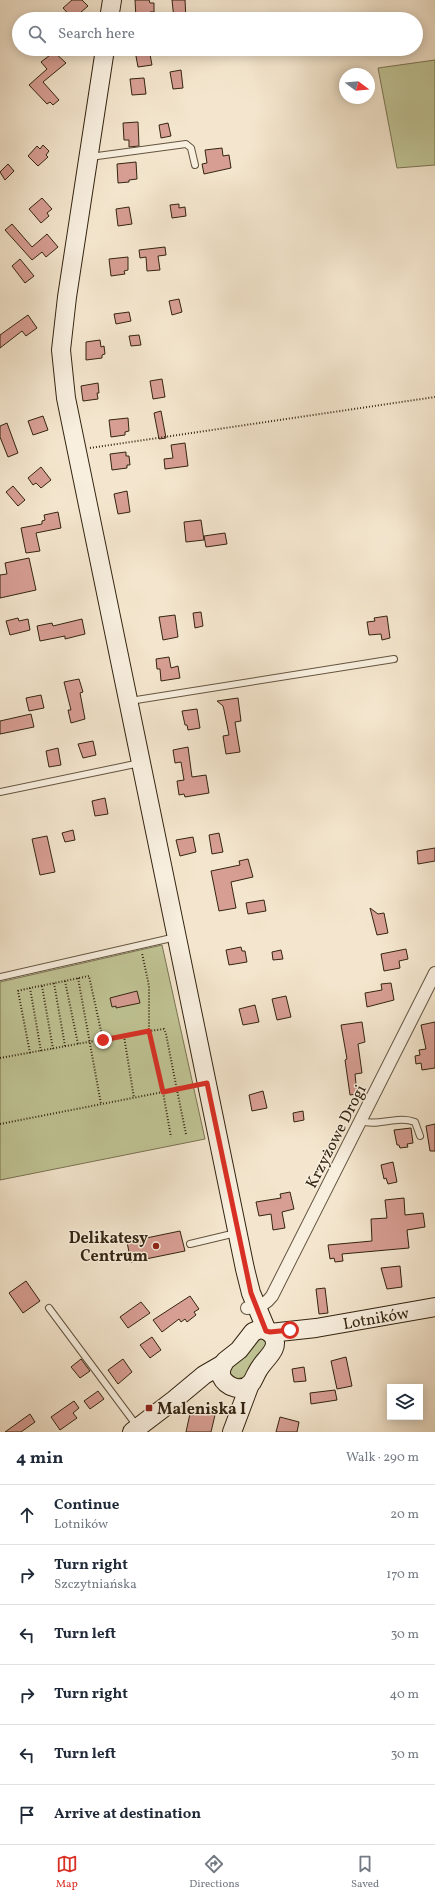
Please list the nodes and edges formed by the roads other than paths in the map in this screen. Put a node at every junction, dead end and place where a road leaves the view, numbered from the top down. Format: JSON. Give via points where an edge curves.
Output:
{"nodes":[{"id":1,"x":112,"y":0,"type":"edge"},
{"id":2,"x":110,"y":12,"type":"edge"},
{"id":3,"x":104,"y":56,"type":"edge"},
{"id":4,"x":88,"y":158,"type":"junction"},
{"id":5,"x":195,"y":165,"type":"dead end"},
{"id":6,"x":394,"y":660,"type":"dead end"},
{"id":7,"x":129,"y":701,"type":"junction"},
{"id":8,"x":142,"y":763,"type":"junction"},
{"id":9,"x":0,"y":792,"type":"edge"},
{"id":10,"x":178,"y":937,"type":"junction"},
{"id":11,"x":0,"y":970,"type":"edge"},
{"id":12,"x":435,"y":973,"type":"edge"},
{"id":13,"x":2,"y":977,"type":"edge"},
{"id":14,"x":360,"y":1121,"type":"junction"},
{"id":15,"x":420,"y":1136,"type":"dead end"},
{"id":16,"x":238,"y":1233,"type":"junction"},
{"id":17,"x":190,"y":1244,"type":"dead end"},
{"id":18,"x":435,"y":1307,"type":"edge"},
{"id":19,"x":49,"y":1308,"type":"dead end"},
{"id":20,"x":251,"y":1308,"type":"junction"},
{"id":21,"x":270,"y":1337,"type":"junction"},
{"id":22,"x":247,"y":1339,"type":"junction"},
{"id":23,"x":223,"y":1364,"type":"junction"},
{"id":24,"x":236,"y":1384,"type":"junction"},
{"id":25,"x":174,"y":1400,"type":"junction"},
{"id":26,"x":135,"y":1430,"type":"edge"},
{"id":27,"x":231,"y":1432,"type":"edge"}],
"edges":[{"from":1,"to":2,"type":"street"},
{"from":3,"to":4,"type":"street"},
{"from":4,"to":5,"type":"lane","via":[[186,144],[191,148]]},
{"from":4,"to":7,"type":"street","via":[[61,350],[66,398]]},
{"from":6,"to":7,"type":"lane"},
{"from":7,"to":8,"type":"street"},
{"from":8,"to":9,"type":"lane"},
{"from":8,"to":10,"type":"street"},
{"from":10,"to":13,"type":"lane"},
{"from":10,"to":16,"type":"street"},
{"from":11,"to":13,"type":"lane"},
{"from":12,"to":14,"type":"street","name":"Krzyżowe Drogi"},
{"from":14,"to":15,"type":"lane","via":[[371,1124],[407,1119],[415,1122]]},
{"from":14,"to":20,"type":"street","name":"Krzyżowe Drogi","via":[[272,1296]]},
{"from":16,"to":17,"type":"lane"},
{"from":16,"to":20,"type":"street"},
{"from":18,"to":21,"type":"street","name":"Lotników"},
{"from":19,"to":26,"type":"lane"},
{"from":20,"to":21,"type":"street"},
{"from":20,"to":22,"type":"street"},
{"from":21,"to":22,"type":"street","name":"Lotników","via":[[256,1330]]},
{"from":21,"to":24,"type":"street"},
{"from":22,"to":23,"type":"street"},
{"from":23,"to":24,"type":"street","via":[[221,1376]]},
{"from":23,"to":25,"type":"street","via":[[204,1375]]},
{"from":24,"to":25,"type":"street","via":[[202,1384]]},
{"from":24,"to":27,"type":"street"},
{"from":25,"to":26,"type":"street"}]}
